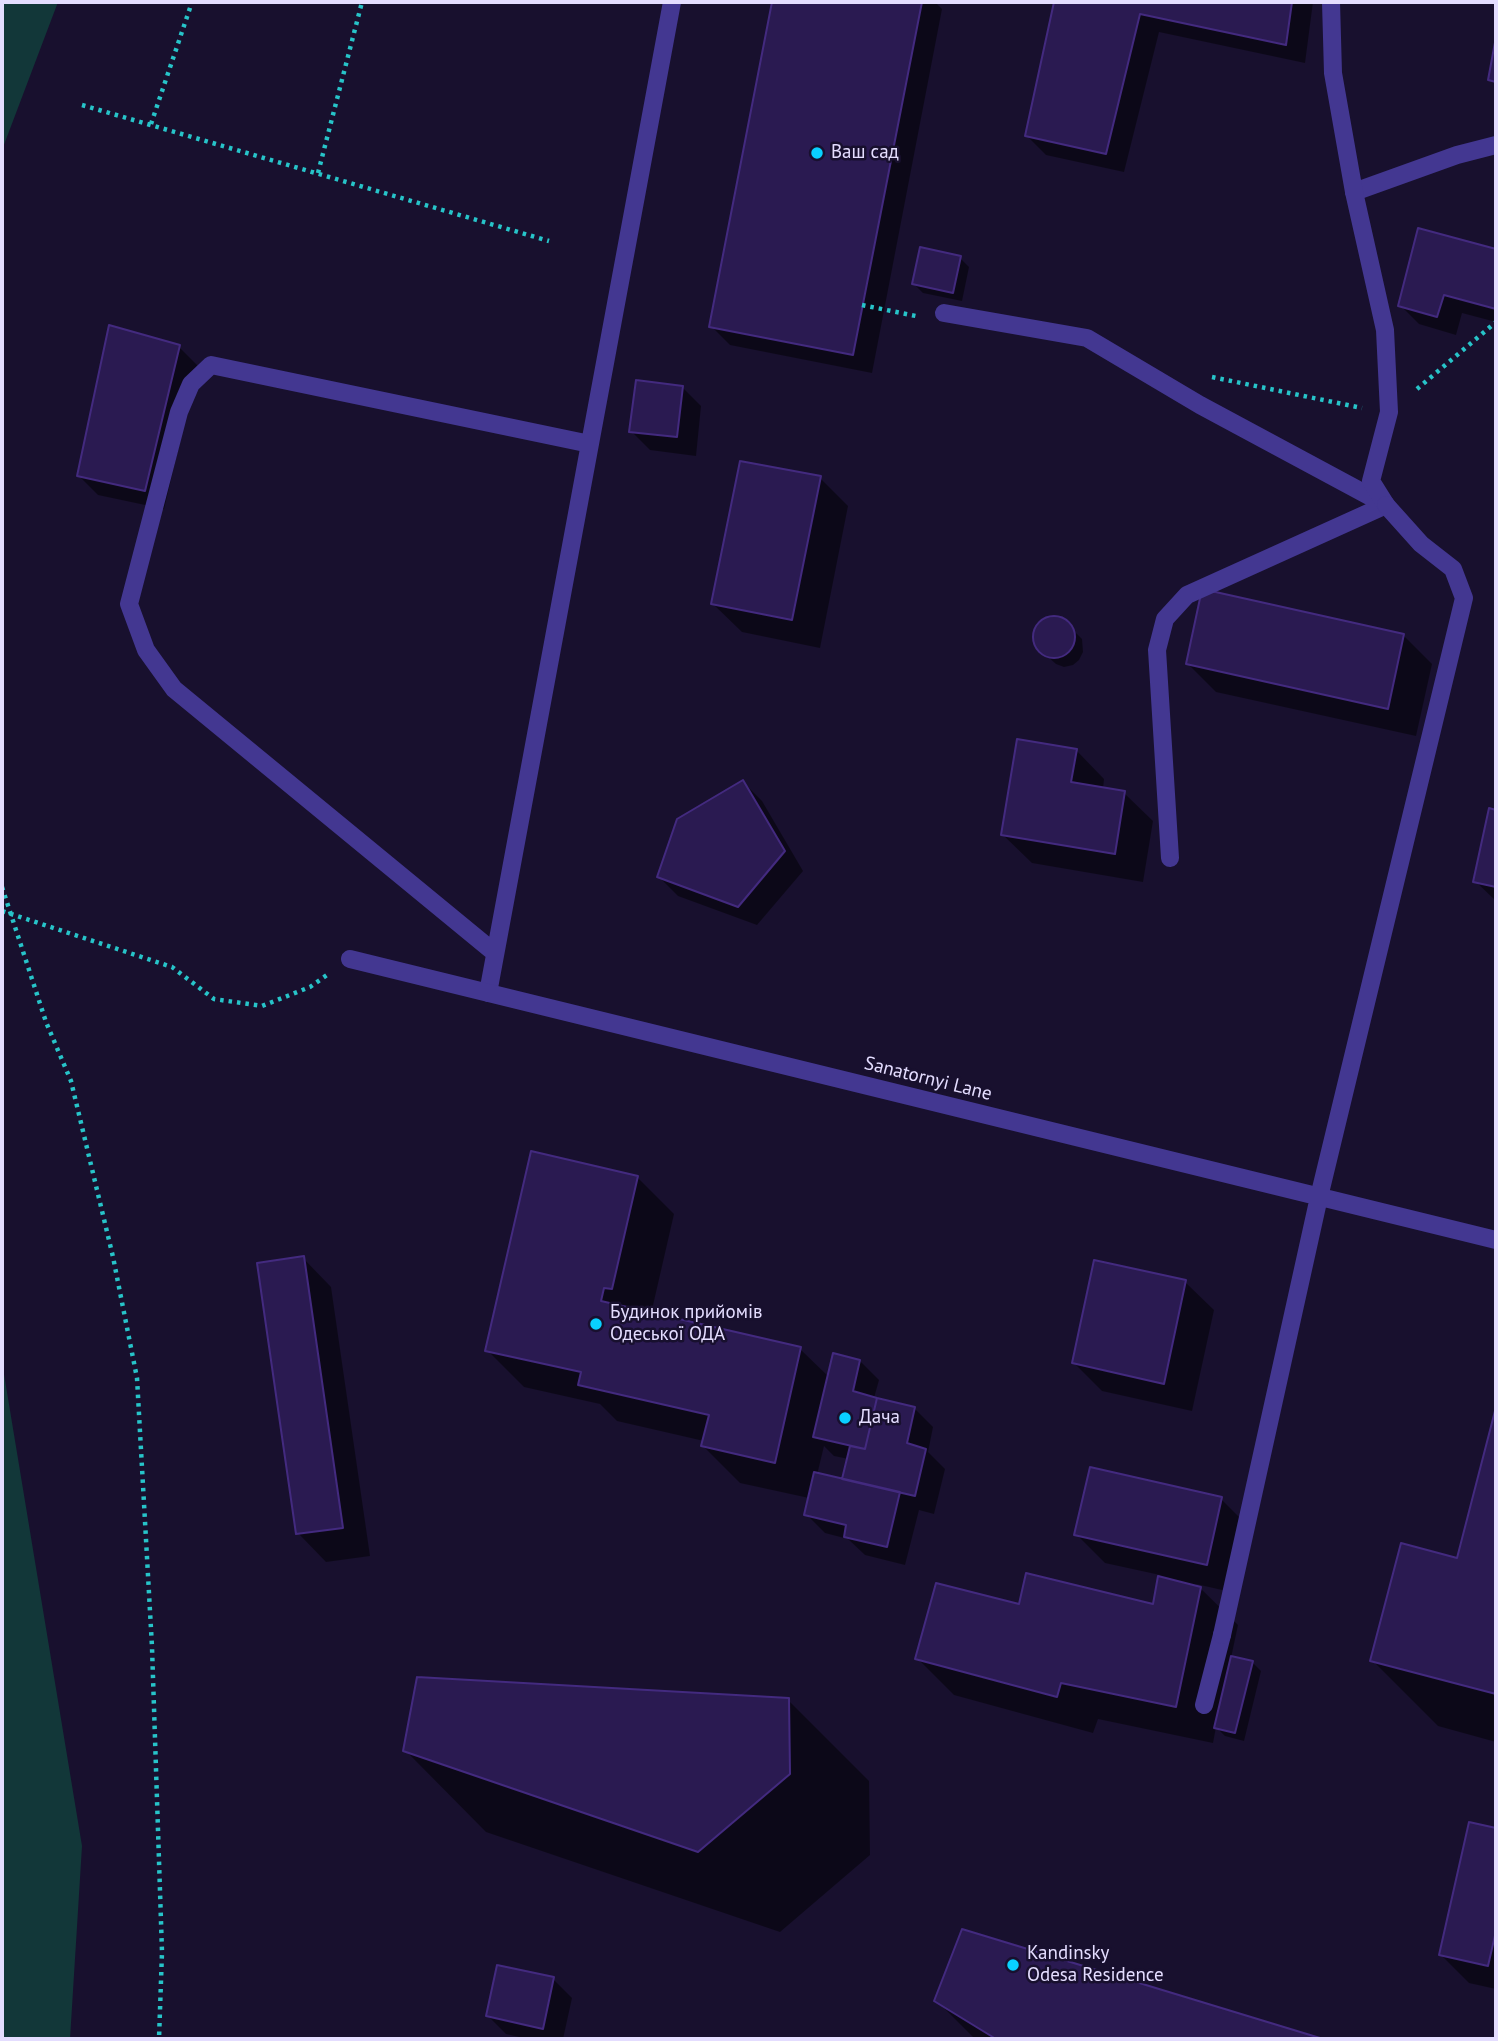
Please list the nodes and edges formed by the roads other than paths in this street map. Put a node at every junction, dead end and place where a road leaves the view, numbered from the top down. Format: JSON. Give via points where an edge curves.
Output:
{"nodes":[{"id":1,"x":672,"y":2,"type":"edge"},
{"id":2,"x":1331,"y":2,"type":"edge"},
{"id":3,"x":1496,"y":145,"type":"edge"},
{"id":4,"x":1354,"y":192,"type":"junction"},
{"id":5,"x":944,"y":313,"type":"dead end"},
{"id":6,"x":590,"y":444,"type":"junction"},
{"id":7,"x":1386,"y":505,"type":"junction"},
{"id":8,"x":1170,"y":858,"type":"dead end"},
{"id":9,"x":495,"y":953,"type":"junction"},
{"id":10,"x":350,"y":959,"type":"road end"},
{"id":11,"x":488,"y":993,"type":"junction"},
{"id":12,"x":1320,"y":1196,"type":"junction"},
{"id":13,"x":1496,"y":1240,"type":"edge"},
{"id":14,"x":1204,"y":1704,"type":"dead end"}],
"edges":[{"from":1,"to":6,"type":"street"},
{"from":2,"to":4,"type":"street","via":[[1333,73]]},
{"from":3,"to":4,"type":"street"},
{"from":4,"to":7,"type":"street","via":[[1385,330],[1389,412],[1371,481]]},
{"from":5,"to":7,"type":"street","via":[[1087,338]]},
{"from":6,"to":9,"type":"street"},
{"from":6,"to":9,"type":"street","via":[[211,365],[191,384],[179,412],[130,604],[146,650],[174,688]]},
{"from":7,"to":8,"type":"street","via":[[1187,595],[1166,619],[1157,650]]},
{"from":7,"to":12,"type":"street","via":[[1421,544],[1453,569],[1464,598]]},
{"from":9,"to":11,"type":"street"},
{"from":10,"to":11,"type":"street","name":"Sanatornyi Lane"},
{"from":11,"to":12,"type":"street","name":"Sanatornyi Lane"},
{"from":12,"to":13,"type":"street","name":"Sanatornyi Lane"},
{"from":12,"to":14,"type":"street"}]}
